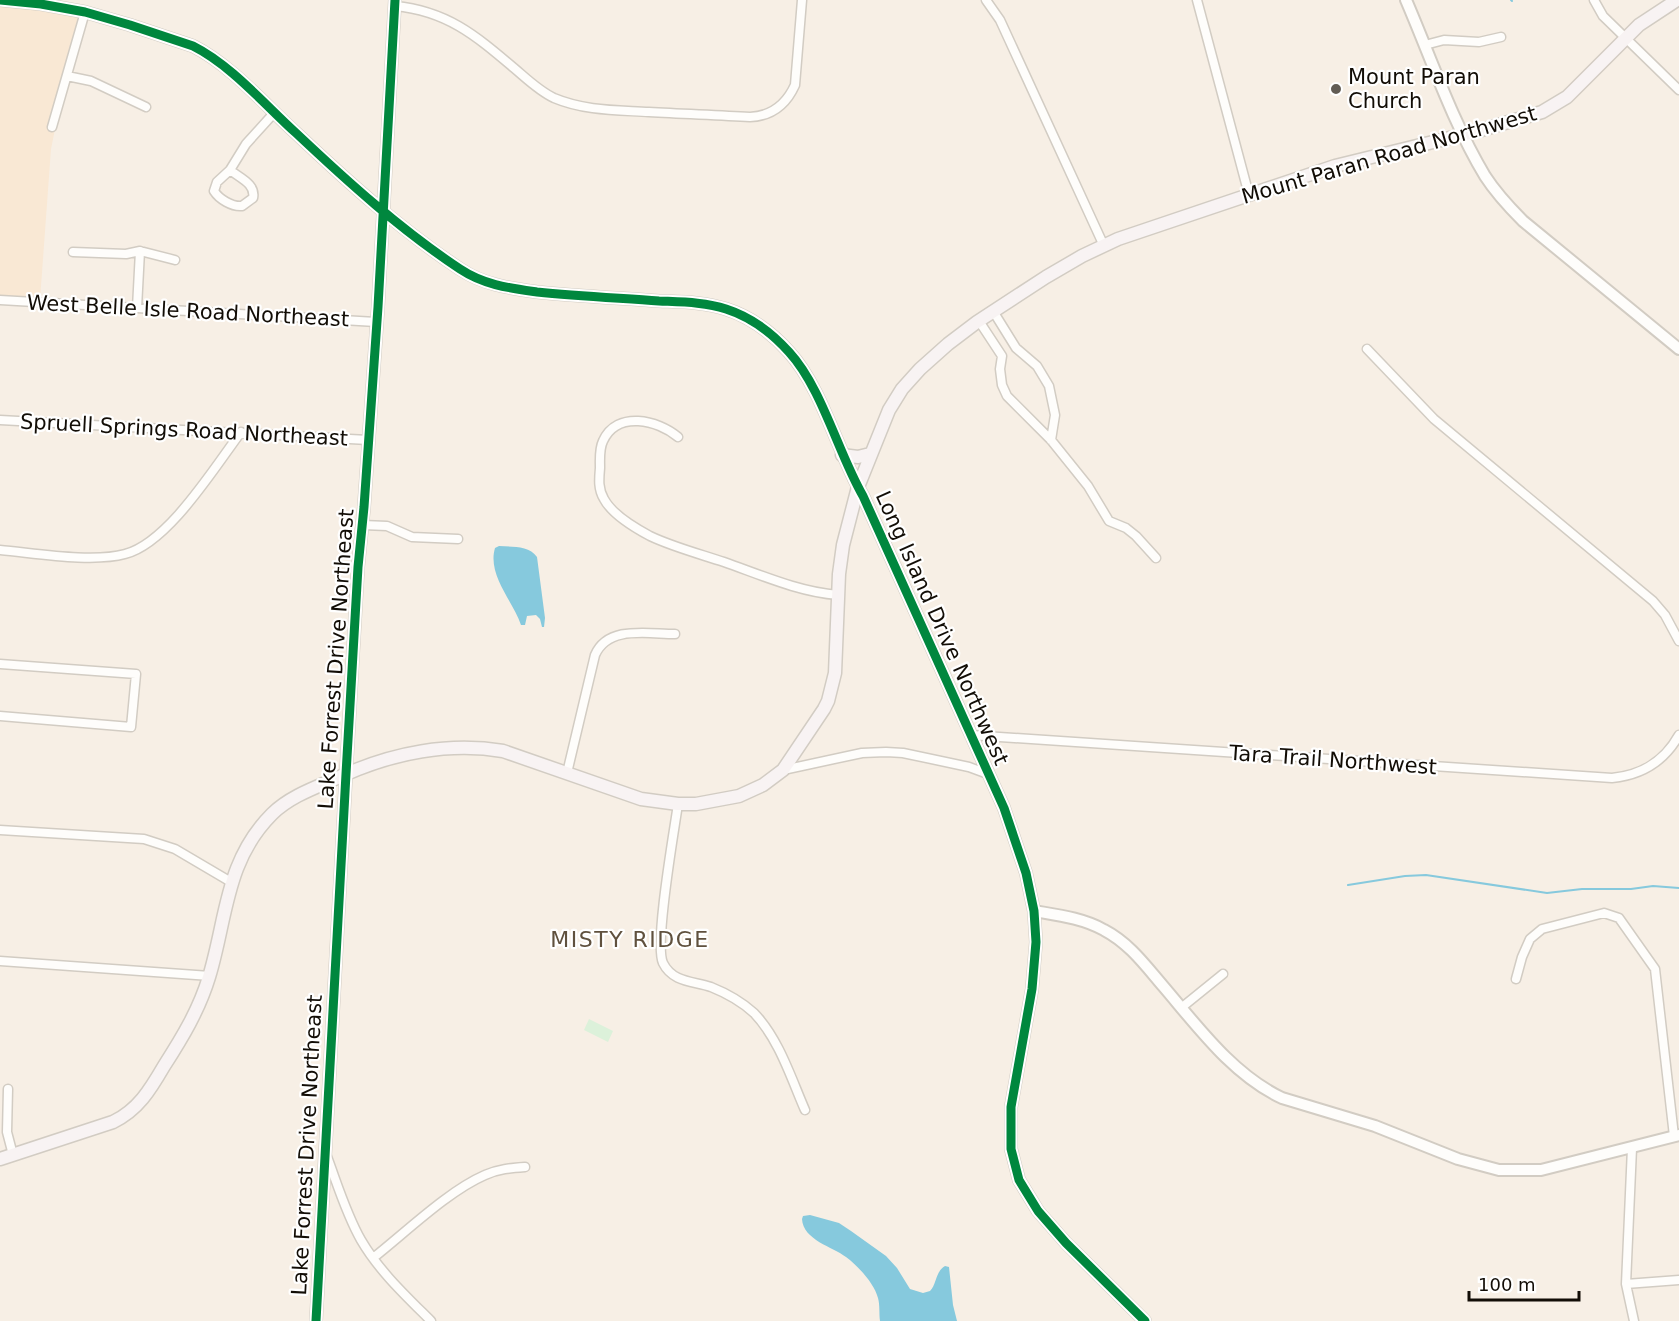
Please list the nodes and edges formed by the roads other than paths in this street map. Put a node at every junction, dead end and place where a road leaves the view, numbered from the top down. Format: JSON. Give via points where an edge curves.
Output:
{"nodes":[{"id":1,"x":0,"y":0,"type":"edge"},
{"id":2,"x":801,"y":0,"type":"edge"},
{"id":3,"x":986,"y":0,"type":"edge"},
{"id":4,"x":1197,"y":0,"type":"edge"},
{"id":5,"x":1406,"y":0,"type":"edge"},
{"id":6,"x":1594,"y":0,"type":"edge"},
{"id":7,"x":1677,"y":0,"type":"edge"},
{"id":8,"x":395,"y":3,"type":"edge"},
{"id":9,"x":85,"y":12,"type":"junction"},
{"id":10,"x":1501,"y":37,"type":"dead end"},
{"id":11,"x":1627,"y":38,"type":"junction"},
{"id":12,"x":1425,"y":45,"type":"junction"},
{"id":13,"x":67,"y":76,"type":"junction"},
{"id":14,"x":1679,"y":90,"type":"edge"},
{"id":15,"x":146,"y":107,"type":"dead end"},
{"id":16,"x":274,"y":113,"type":"junction"},
{"id":17,"x":52,"y":127,"type":"dead end"},
{"id":18,"x":1463,"y":134,"type":"junction"},
{"id":19,"x":230,"y":170,"type":"junction"},
{"id":20,"x":1249,"y":195,"type":"junction"},
{"id":21,"x":384,"y":211,"type":"junction"},
{"id":22,"x":1104,"y":246,"type":"junction"},
{"id":23,"x":140,"y":251,"type":"junction"},
{"id":24,"x":73,"y":252,"type":"dead end"},
{"id":25,"x":175,"y":260,"type":"dead end"},
{"id":26,"x":0,"y":300,"type":"edge"},
{"id":27,"x":137,"y":308,"type":"junction"},
{"id":28,"x":993,"y":311,"type":"junction"},
{"id":29,"x":979,"y":321,"type":"junction"},
{"id":30,"x":376,"y":322,"type":"junction"},
{"id":31,"x":1016,"y":348,"type":"junction"},
{"id":32,"x":1367,"y":349,"type":"dead end"},
{"id":33,"x":1679,"y":349,"type":"edge"},
{"id":34,"x":1002,"y":356,"type":"junction"},
{"id":35,"x":0,"y":420,"type":"edge"},
{"id":36,"x":241,"y":432,"type":"junction"},
{"id":37,"x":678,"y":437,"type":"dead end"},
{"id":38,"x":368,"y":440,"type":"junction"},
{"id":39,"x":1051,"y":440,"type":"junction"},
{"id":40,"x":870,"y":454,"type":"junction"},
{"id":41,"x":842,"y":455,"type":"junction"},
{"id":42,"x":858,"y":487,"type":"junction"},
{"id":43,"x":363,"y":525,"type":"junction"},
{"id":44,"x":458,"y":539,"type":"dead end"},
{"id":45,"x":0,"y":550,"type":"edge"},
{"id":46,"x":1156,"y":558,"type":"dead end"},
{"id":47,"x":838,"y":595,"type":"junction"},
{"id":48,"x":675,"y":634,"type":"dead end"},
{"id":49,"x":1679,"y":641,"type":"edge"},
{"id":50,"x":0,"y":664,"type":"edge"},
{"id":51,"x":0,"y":716,"type":"edge"},
{"id":52,"x":970,"y":735,"type":"junction"},
{"id":53,"x":1678,"y":738,"type":"edge"},
{"id":54,"x":783,"y":770,"type":"junction"},
{"id":55,"x":567,"y":773,"type":"junction"},
{"id":56,"x":346,"y":774,"type":"junction"},
{"id":57,"x":987,"y":774,"type":"junction"},
{"id":58,"x":678,"y":804,"type":"junction"},
{"id":59,"x":0,"y":830,"type":"edge"},
{"id":60,"x":231,"y":882,"type":"junction"},
{"id":61,"x":1034,"y":911,"type":"junction"},
{"id":62,"x":0,"y":962,"type":"edge"},
{"id":63,"x":1223,"y":974,"type":"dead end"},
{"id":64,"x":210,"y":976,"type":"junction"},
{"id":65,"x":1516,"y":979,"type":"dead end"},
{"id":66,"x":1181,"y":1008,"type":"junction"},
{"id":67,"x":8,"y":1089,"type":"dead end"},
{"id":68,"x":805,"y":1110,"type":"dead end"},
{"id":69,"x":1677,"y":1136,"type":"edge"},
{"id":70,"x":1632,"y":1148,"type":"junction"},
{"id":71,"x":325,"y":1151,"type":"junction"},
{"id":72,"x":13,"y":1155,"type":"junction"},
{"id":73,"x":0,"y":1159,"type":"edge"},
{"id":74,"x":525,"y":1167,"type":"dead end"},
{"id":75,"x":373,"y":1258,"type":"junction"},
{"id":76,"x":1679,"y":1280,"type":"edge"},
{"id":77,"x":1626,"y":1284,"type":"junction"},
{"id":78,"x":316,"y":1321,"type":"edge"},
{"id":79,"x":431,"y":1321,"type":"edge"},
{"id":80,"x":1145,"y":1321,"type":"edge"},
{"id":81,"x":1634,"y":1321,"type":"edge"}],
"edges":[{"from":1,"to":9,"type":"street","name":"Long Island Drive Northwest"},
{"from":2,"to":8,"type":"street","via":[[795,85],[781,106],[750,117],[597,109],[570,104],[537,87],[457,23]]},
{"from":3,"to":22,"type":"street","via":[[1000,20]]},
{"from":4,"to":20,"type":"street"},
{"from":5,"to":12,"type":"street"},
{"from":6,"to":11,"type":"street","via":[[1603,16]]},
{"from":7,"to":11,"type":"main road","name":"Mount Paran Road Northwest"},
{"from":8,"to":21,"type":"street","name":"Lake Forrest Drive Northeast"},
{"from":9,"to":13,"type":"street"},
{"from":9,"to":16,"type":"street","name":"Long Island Drive Northwest","via":[[205,52]]},
{"from":10,"to":12,"type":"street"},
{"from":11,"to":14,"type":"street"},
{"from":11,"to":18,"type":"main road","name":"Mount Paran Road Northwest","via":[[1581,85],[1555,105]]},
{"from":12,"to":18,"type":"street"},
{"from":13,"to":15,"type":"street","via":[[91,81]]},
{"from":13,"to":17,"type":"street"},
{"from":16,"to":19,"type":"street","via":[[246,144]]},
{"from":16,"to":21,"type":"street","name":"Long Island Drive Northwest"},
{"from":18,"to":20,"type":"main road","name":"Mount Paran Road Northwest","via":[[1335,166]]},
{"from":18,"to":33,"type":"street","via":[[1486,177],[1523,222]]},
{"from":19,"to":19,"type":"street","via":[[254,192],[253,198],[242,206],[233,205],[214,191],[215,184]]},
{"from":20,"to":22,"type":"main road","name":"Mount Paran Road Northwest"},
{"from":21,"to":30,"type":"street","name":"Lake Forrest Drive Northeast"},
{"from":21,"to":41,"type":"street","name":"Long Island Drive Northwest","via":[[461,269],[494,286],[698,304],[724,308],[750,320],[778,340],[802,368]]},
{"from":22,"to":28,"type":"main road","name":"Mount Paran Road Northwest"},
{"from":23,"to":24,"type":"street"},
{"from":23,"to":25,"type":"street"},
{"from":23,"to":27,"type":"street"},
{"from":26,"to":27,"type":"street","name":"West Belle Isle Road Northeast"},
{"from":27,"to":30,"type":"street","name":"West Belle Isle Road Northeast"},
{"from":28,"to":29,"type":"main road","name":"Mount Paran Road Northwest"},
{"from":28,"to":31,"type":"street"},
{"from":29,"to":34,"type":"street"},
{"from":29,"to":40,"type":"main road","name":"Mount Paran Road Northwest","via":[[927,362],[902,389],[888,410]]},
{"from":30,"to":38,"type":"street","name":"Lake Forrest Drive Northeast"},
{"from":31,"to":34,"type":"street"},
{"from":31,"to":39,"type":"street","via":[[1037,366],[1050,386],[1055,415]]},
{"from":32,"to":49,"type":"street","via":[[1434,418],[1653,601]]},
{"from":34,"to":39,"type":"street","via":[[1002,385],[1007,396]]},
{"from":35,"to":36,"type":"street","name":"Spruell Springs Road Northeast"},
{"from":36,"to":38,"type":"street","name":"Spruell Springs Road Northeast"},
{"from":36,"to":45,"type":"street","via":[[166,529],[144,546],[106,557]]},
{"from":37,"to":47,"type":"street","via":[[663,426],[645,421],[624,422],[609,431],[601,447],[599,482],[610,508],[662,541],[804,589]]},
{"from":38,"to":43,"type":"street","name":"Lake Forrest Drive Northeast"},
{"from":39,"to":46,"type":"street","via":[[1088,486],[1108,521],[1126,528]]},
{"from":40,"to":41,"type":"main road"},
{"from":40,"to":42,"type":"main road","name":"Mount Paran Road Northwest"},
{"from":41,"to":42,"type":"street","name":"Long Island Drive Northwest"},
{"from":42,"to":47,"type":"main road","name":"Mount Paran Road Northwest","via":[[843,545]]},
{"from":42,"to":52,"type":"street","name":"Long Island Drive Northwest"},
{"from":43,"to":44,"type":"street","via":[[387,526],[412,537]]},
{"from":43,"to":56,"type":"street","name":"Lake Forrest Drive Northeast"},
{"from":47,"to":54,"type":"main road","name":"Mount Paran Road Northwest","via":[[835,673],[828,701]]},
{"from":48,"to":55,"type":"street","via":[[621,634],[601,644]]},
{"from":50,"to":51,"type":"street","via":[[136,674],[131,727]]},
{"from":52,"to":53,"type":"street","name":"Tara Trail Northwest","via":[[1612,778],[1626,777],[1652,766]]},
{"from":52,"to":57,"type":"street","name":"Long Island Drive Northwest"},
{"from":54,"to":57,"type":"street","via":[[862,753],[886,752],[969,767]]},
{"from":54,"to":58,"type":"main road","name":"Mount Paran Road Northwest","via":[[739,796]]},
{"from":55,"to":56,"type":"main road","name":"Mount Paran Road Northwest","via":[[503,751],[465,747],[418,752],[374,762]]},
{"from":55,"to":58,"type":"main road","name":"Mount Paran Road Northwest","via":[[640,799]]},
{"from":56,"to":60,"type":"main road","name":"Mount Paran Road Northwest","via":[[291,799],[272,814],[247,845]]},
{"from":56,"to":71,"type":"street","name":"Lake Forrest Drive Northeast"},
{"from":57,"to":61,"type":"street","name":"Long Island Drive Northwest","via":[[1017,841]]},
{"from":58,"to":68,"type":"street","via":[[660,940],[663,963],[678,978],[725,993],[753,1013],[773,1039]]},
{"from":59,"to":60,"type":"street","via":[[126,837],[159,843]]},
{"from":60,"to":64,"type":"main road","name":"Mount Paran Road Northwest"},
{"from":61,"to":66,"type":"street","via":[[1085,922],[1120,940]]},
{"from":61,"to":80,"type":"street","name":"Long Island Drive Northwest","via":[[1034,972],[1011,1107],[1014,1164],[1038,1211]]},
{"from":62,"to":64,"type":"street"},
{"from":63,"to":66,"type":"street"},
{"from":64,"to":72,"type":"main road","name":"Mount Paran Road Northwest","via":[[191,1024],[147,1095],[132,1111],[113,1122]]},
{"from":65,"to":69,"type":"street","via":[[1530,939],[1542,929],[1604,914],[1619,918],[1657,976]]},
{"from":66,"to":70,"type":"street","via":[[1239,1069],[1270,1092],[1375,1126],[1458,1159],[1499,1170],[1528,1171]]},
{"from":67,"to":72,"type":"street","via":[[7,1132]]},
{"from":69,"to":70,"type":"street"},
{"from":70,"to":77,"type":"street"},
{"from":71,"to":75,"type":"street","via":[[352,1223]]},
{"from":71,"to":78,"type":"street","name":"Lake Forrest Drive Northeast"},
{"from":72,"to":73,"type":"main road","name":"Mount Paran Road Northwest"},
{"from":74,"to":75,"type":"street","via":[[499,1170],[472,1181]]},
{"from":75,"to":79,"type":"street"},
{"from":76,"to":77,"type":"street"},
{"from":77,"to":81,"type":"street"}]}
